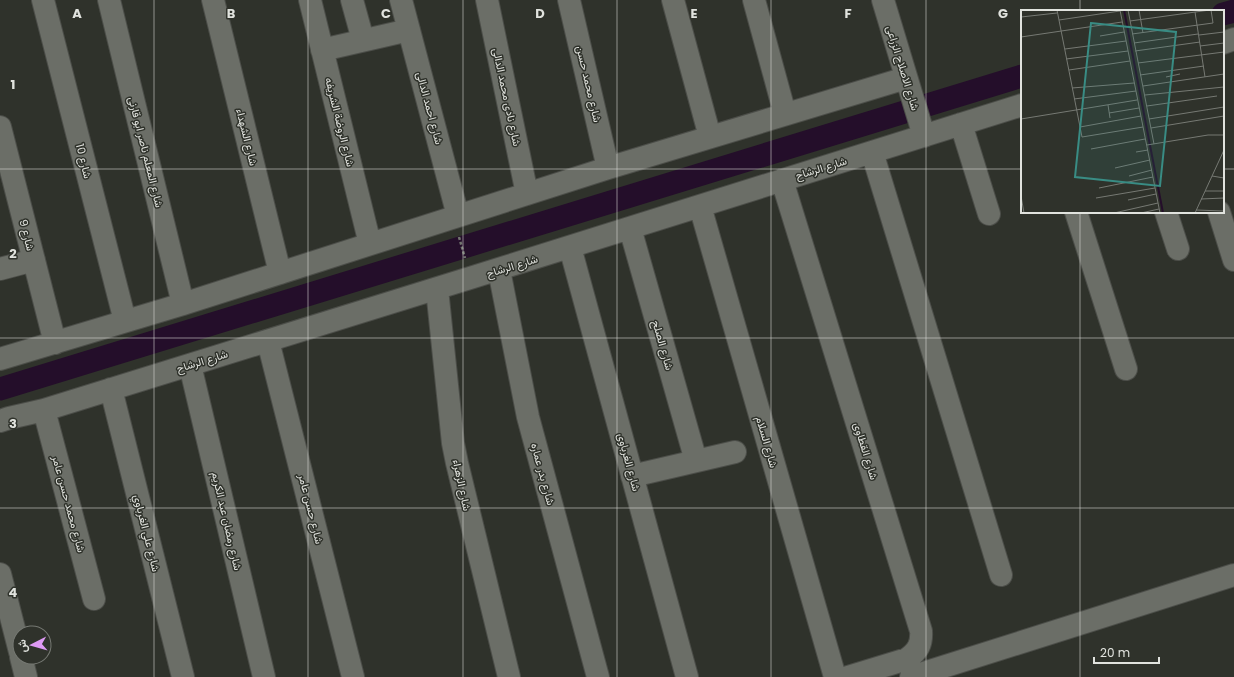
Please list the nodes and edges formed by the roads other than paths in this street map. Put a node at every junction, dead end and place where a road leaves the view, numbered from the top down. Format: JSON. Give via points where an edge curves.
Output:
{"nodes":[{"id":1,"x":43,"y":0,"type":"edge"},
{"id":2,"x":109,"y":0,"type":"edge"},
{"id":3,"x":214,"y":0,"type":"edge"},
{"id":4,"x":310,"y":0,"type":"edge"},
{"id":5,"x":352,"y":0,"type":"edge"},
{"id":6,"x":401,"y":0,"type":"edge"},
{"id":7,"x":487,"y":0,"type":"edge"},
{"id":8,"x":569,"y":0,"type":"edge"},
{"id":9,"x":673,"y":0,"type":"edge"},
{"id":10,"x":754,"y":0,"type":"edge"},
{"id":11,"x":883,"y":0,"type":"edge"},
{"id":12,"x":409,"y":30,"type":"junction"},
{"id":13,"x":1234,"y":39,"type":"edge"},
{"id":14,"x":363,"y":40,"type":"junction"},
{"id":15,"x":1224,"y":43,"type":"edge"},
{"id":16,"x":322,"y":50,"type":"junction"},
{"id":17,"x":906,"y":78,"type":"junction"},
{"id":18,"x":1021,"y":105,"type":"edge"},
{"id":19,"x":786,"y":114,"type":"junction"},
{"id":20,"x":961,"y":124,"type":"junction"},
{"id":21,"x":0,"y":127,"type":"edge"},
{"id":22,"x":924,"y":136,"type":"junction"},
{"id":23,"x":710,"y":138,"type":"junction"},
{"id":24,"x":872,"y":152,"type":"junction"},
{"id":25,"x":608,"y":168,"type":"junction"},
{"id":26,"x":782,"y":180,"type":"junction"},
{"id":27,"x":527,"y":194,"type":"junction"},
{"id":28,"x":700,"y":206,"type":"junction"},
{"id":29,"x":1076,"y":213,"type":"edge"},
{"id":30,"x":1166,"y":213,"type":"edge"},
{"id":31,"x":1219,"y":213,"type":"edge"},
{"id":32,"x":989,"y":214,"type":"dead end"},
{"id":33,"x":456,"y":217,"type":"junction"},
{"id":34,"x":630,"y":228,"type":"junction"},
{"id":35,"x":370,"y":244,"type":"junction"},
{"id":36,"x":570,"y":247,"type":"junction"},
{"id":37,"x":1178,"y":249,"type":"dead end"},
{"id":38,"x":34,"y":260,"type":"junction"},
{"id":39,"x":1234,"y":260,"type":"edge"},
{"id":40,"x":0,"y":269,"type":"edge"},
{"id":41,"x":499,"y":270,"type":"junction"},
{"id":42,"x":280,"y":273,"type":"junction"},
{"id":43,"x":436,"y":289,"type":"junction"},
{"id":44,"x":183,"y":304,"type":"junction"},
{"id":45,"x":125,"y":321,"type":"junction"},
{"id":46,"x":268,"y":341,"type":"junction"},
{"id":47,"x":55,"y":343,"type":"junction"},
{"id":48,"x":0,"y":359,"type":"edge"},
{"id":49,"x":190,"y":365,"type":"junction"},
{"id":50,"x":1126,"y":368,"type":"dead end"},
{"id":51,"x":111,"y":389,"type":"junction"},
{"id":52,"x":44,"y":410,"type":"junction"},
{"id":53,"x":0,"y":421,"type":"edge"},
{"id":54,"x":735,"y":452,"type":"dead end"},
{"id":55,"x":696,"y":461,"type":"junction"},
{"id":56,"x":632,"y":476,"type":"junction"},
{"id":57,"x":0,"y":574,"type":"edge"},
{"id":58,"x":1001,"y":575,"type":"dead end"},
{"id":59,"x":1234,"y":575,"type":"edge"},
{"id":60,"x":94,"y":599,"type":"dead end"},
{"id":61,"x":13,"y":625,"type":"edge"},
{"id":62,"x":23,"y":665,"type":"edge"},
{"id":63,"x":933,"y":674,"type":"edge"},
{"id":64,"x":26,"y":677,"type":"edge"},
{"id":65,"x":183,"y":677,"type":"edge"},
{"id":66,"x":264,"y":677,"type":"edge"},
{"id":67,"x":353,"y":677,"type":"edge"},
{"id":68,"x":509,"y":677,"type":"edge"},
{"id":69,"x":598,"y":677,"type":"edge"},
{"id":70,"x":687,"y":677,"type":"edge"},
{"id":71,"x":835,"y":677,"type":"edge"},
{"id":72,"x":848,"y":677,"type":"edge"},
{"id":73,"x":911,"y":677,"type":"edge"}],
"edges":[{"from":1,"to":45,"type":"street","name":"شارع 10"},
{"from":2,"to":44,"type":"street","name":"شارع المعلم ناصر ابو قارنى"},
{"from":3,"to":42,"type":"street","name":"شارع الشهداء"},
{"from":4,"to":16,"type":"street","name":"شارع الروضة الشريفه"},
{"from":5,"to":14,"type":"street"},
{"from":6,"to":12,"type":"street","name":"شارع احمد الدالى"},
{"from":7,"to":27,"type":"street","name":"شارع نادى محمد الدالى"},
{"from":8,"to":25,"type":"street","name":"شارع محمد حسن"},
{"from":9,"to":23,"type":"street"},
{"from":10,"to":19,"type":"street"},
{"from":11,"to":17,"type":"street","name":"شارع الاصلاح الزراعى"},
{"from":12,"to":14,"type":"street"},
{"from":12,"to":33,"type":"street","name":"شارع احمد الدالى"},
{"from":13,"to":15,"type":"street"},
{"from":14,"to":16,"type":"street"},
{"from":16,"to":35,"type":"street","name":"شارع الروضة الشريفه"},
{"from":17,"to":19,"type":"street"},
{"from":17,"to":22,"type":"street","name":"شارع الاصلاح الزراعى"},
{"from":18,"to":20,"type":"street","name":"شارع الرشاح"},
{"from":19,"to":23,"type":"street"},
{"from":20,"to":22,"type":"street","name":"شارع الرشاح"},
{"from":20,"to":32,"type":"street"},
{"from":21,"to":38,"type":"street","name":"شارع 9"},
{"from":22,"to":24,"type":"street","name":"شارع الرشاح"},
{"from":23,"to":25,"type":"street"},
{"from":24,"to":26,"type":"street","name":"شارع الرشاح"},
{"from":24,"to":58,"type":"street"},
{"from":25,"to":27,"type":"street"},
{"from":26,"to":28,"type":"street","name":"شارع الرشاح"},
{"from":26,"to":72,"type":"street","name":"شارع القطاوى","via":[[921,631],[919,647],[907,659]]},
{"from":27,"to":33,"type":"street"},
{"from":28,"to":34,"type":"street","name":"شارع الرشاح"},
{"from":28,"to":71,"type":"street","name":"شارع السلام"},
{"from":29,"to":50,"type":"street"},
{"from":30,"to":37,"type":"street"},
{"from":31,"to":39,"type":"street"},
{"from":33,"to":35,"type":"street"},
{"from":34,"to":36,"type":"street","name":"شارع الرشاح"},
{"from":34,"to":55,"type":"street","name":"شارع الصلح"},
{"from":35,"to":42,"type":"street"},
{"from":36,"to":41,"type":"street","name":"شارع الرشاح"},
{"from":36,"to":56,"type":"street","name":"شارع الغرباوى"},
{"from":38,"to":40,"type":"street"},
{"from":38,"to":47,"type":"street","name":"شارع 9"},
{"from":41,"to":43,"type":"street","name":"شارع الرشاح"},
{"from":41,"to":69,"type":"street","name":"شارع بدر عماره","via":[[528,417]]},
{"from":42,"to":44,"type":"street"},
{"from":43,"to":46,"type":"street","name":"شارع الرشاح"},
{"from":43,"to":68,"type":"street","name":"شارع الزهراء","via":[[453,443]]},
{"from":44,"to":45,"type":"street"},
{"from":45,"to":47,"type":"street"},
{"from":46,"to":49,"type":"street","name":"شارع الرشاح"},
{"from":46,"to":67,"type":"street","name":"شارع حسن عامر"},
{"from":47,"to":48,"type":"street"},
{"from":49,"to":51,"type":"street","name":"شارع الرشاح"},
{"from":49,"to":66,"type":"street","name":"شارع رمضان عبد الكريم"},
{"from":51,"to":52,"type":"street","name":"شارع الرشاح"},
{"from":51,"to":65,"type":"street","name":"شارع علي الغرباوي"},
{"from":52,"to":53,"type":"street","name":"شارع الرشاح"},
{"from":52,"to":60,"type":"street","name":"شارع محمد حسن عامر"},
{"from":54,"to":55,"type":"street"},
{"from":55,"to":56,"type":"street"},
{"from":56,"to":70,"type":"street","name":"شارع الغرباوى"},
{"from":57,"to":61,"type":"street"},
{"from":59,"to":63,"type":"street"},
{"from":62,"to":64,"type":"street"},
{"from":63,"to":73,"type":"street"}]}
